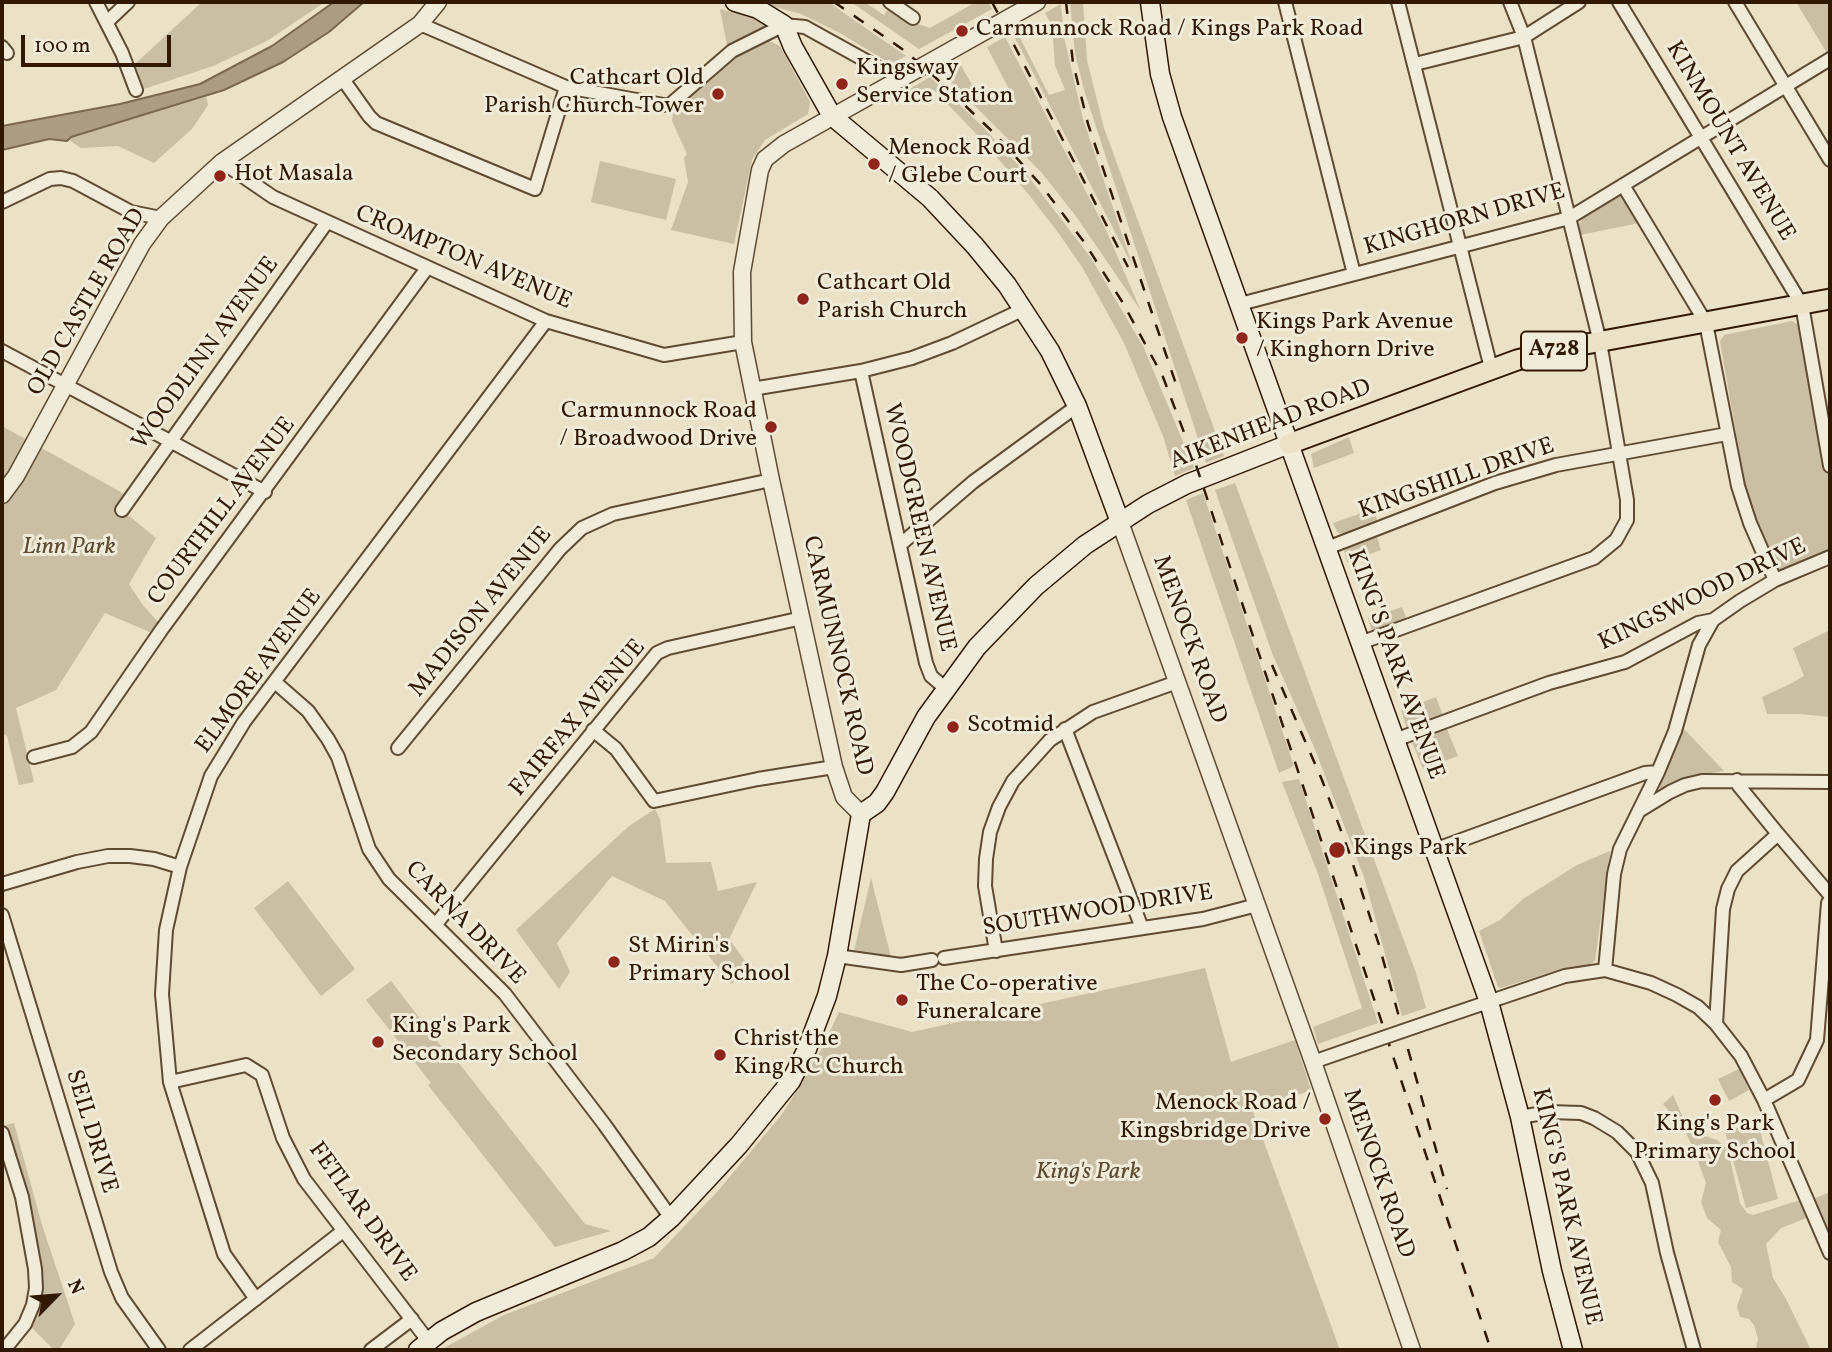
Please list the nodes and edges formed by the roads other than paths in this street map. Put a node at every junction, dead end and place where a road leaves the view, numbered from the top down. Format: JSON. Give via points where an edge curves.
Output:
{"nodes":[{"id":1,"x":96,"y":2,"type":"edge"},
{"id":2,"x":128,"y":2,"type":"edge"},
{"id":3,"x":438,"y":2,"type":"edge"},
{"id":4,"x":735,"y":2,"type":"edge"},
{"id":5,"x":1037,"y":2,"type":"edge"},
{"id":6,"x":1150,"y":2,"type":"edge"},
{"id":7,"x":1284,"y":2,"type":"edge"},
{"id":8,"x":1398,"y":2,"type":"edge"},
{"id":9,"x":1510,"y":2,"type":"edge"},
{"id":10,"x":1578,"y":2,"type":"edge"},
{"id":11,"x":1619,"y":2,"type":"edge"},
{"id":12,"x":1735,"y":2,"type":"edge"},
{"id":13,"x":898,"y":3,"type":"edge"},
{"id":14,"x":913,"y":18,"type":"dead end"},
{"id":15,"x":107,"y":22,"type":"junction"},
{"id":16,"x":420,"y":24,"type":"junction"},
{"id":17,"x":784,"y":25,"type":"junction"},
{"id":18,"x":1524,"y":37,"type":"junction"},
{"id":19,"x":1830,"y":59,"type":"edge"},
{"id":20,"x":1415,"y":64,"type":"junction"},
{"id":21,"x":879,"y":68,"type":"dead end"},
{"id":22,"x":342,"y":78,"type":"junction"},
{"id":23,"x":1786,"y":86,"type":"junction"},
{"id":24,"x":566,"y":88,"type":"junction"},
{"id":25,"x":135,"y":90,"type":"dead end"},
{"id":26,"x":832,"y":116,"type":"junction"},
{"id":27,"x":1702,"y":137,"type":"junction"},
{"id":28,"x":1830,"y":160,"type":"edge"},
{"id":29,"x":222,"y":162,"type":"junction"},
{"id":30,"x":1623,"y":185,"type":"junction"},
{"id":31,"x":2,"y":202,"type":"edge"},
{"id":32,"x":161,"y":218,"type":"junction"},
{"id":33,"x":1569,"y":218,"type":"junction"},
{"id":34,"x":327,"y":222,"type":"junction"},
{"id":35,"x":1460,"y":248,"type":"junction"},
{"id":36,"x":428,"y":268,"type":"junction"},
{"id":37,"x":1354,"y":274,"type":"junction"},
{"id":38,"x":1830,"y":299,"type":"edge"},
{"id":39,"x":1240,"y":304,"type":"junction"},
{"id":40,"x":1802,"y":305,"type":"junction"},
{"id":41,"x":1024,"y":309,"type":"junction"},
{"id":42,"x":546,"y":321,"type":"junction"},
{"id":43,"x":1706,"y":323,"type":"junction"},
{"id":44,"x":743,"y":342,"type":"junction"},
{"id":45,"x":1600,"y":342,"type":"junction"},
{"id":46,"x":2,"y":351,"type":"edge"},
{"id":47,"x":1491,"y":368,"type":"junction"},
{"id":48,"x":861,"y":371,"type":"junction"},
{"id":49,"x":66,"y":386,"type":"junction"},
{"id":50,"x":752,"y":389,"type":"junction"},
{"id":51,"x":1825,"y":400,"type":"edge"},
{"id":52,"x":1077,"y":407,"type":"junction"},
{"id":53,"x":1727,"y":434,"type":"junction"},
{"id":54,"x":171,"y":442,"type":"junction"},
{"id":55,"x":1289,"y":444,"type":"junction"},
{"id":56,"x":1620,"y":454,"type":"junction"},
{"id":57,"x":1830,"y":466,"type":"edge"},
{"id":58,"x":771,"y":480,"type":"junction"},
{"id":59,"x":265,"y":492,"type":"junction"},
{"id":60,"x":2,"y":495,"type":"edge"},
{"id":61,"x":122,"y":510,"type":"dead end"},
{"id":62,"x":1120,"y":522,"type":"junction"},
{"id":63,"x":901,"y":544,"type":"junction"},
{"id":64,"x":1326,"y":548,"type":"junction"},
{"id":65,"x":1830,"y":556,"type":"edge"},
{"id":66,"x":1775,"y":580,"type":"junction"},
{"id":67,"x":802,"y":618,"type":"junction"},
{"id":68,"x":1713,"y":620,"type":"junction"},
{"id":69,"x":1360,"y":643,"type":"junction"},
{"id":70,"x":1177,"y":682,"type":"junction"},
{"id":71,"x":276,"y":683,"type":"junction"},
{"id":72,"x":945,"y":688,"type":"junction"},
{"id":73,"x":1065,"y":729,"type":"junction"},
{"id":74,"x":593,"y":730,"type":"junction"},
{"id":75,"x":1395,"y":740,"type":"junction"},
{"id":76,"x":398,"y":748,"type":"dead end"},
{"id":77,"x":34,"y":757,"type":"dead end"},
{"id":78,"x":834,"y":767,"type":"junction"},
{"id":79,"x":1658,"y":772,"type":"junction"},
{"id":80,"x":1737,"y":780,"type":"junction"},
{"id":81,"x":1830,"y":782,"type":"edge"},
{"id":82,"x":1638,"y":811,"type":"junction"},
{"id":83,"x":861,"y":814,"type":"junction"},
{"id":84,"x":1777,"y":834,"type":"junction"},
{"id":85,"x":1434,"y":850,"type":"junction"},
{"id":86,"x":180,"y":867,"type":"junction"},
{"id":87,"x":2,"y":884,"type":"edge"},
{"id":88,"x":1830,"y":898,"type":"edge"},
{"id":89,"x":1257,"y":905,"type":"junction"},
{"id":90,"x":2,"y":915,"type":"edge"},
{"id":91,"x":436,"y":924,"type":"junction"},
{"id":92,"x":1142,"y":928,"type":"junction"},
{"id":93,"x":996,"y":951,"type":"junction"},
{"id":94,"x":837,"y":956,"type":"junction"},
{"id":95,"x":1605,"y":970,"type":"junction"},
{"id":96,"x":1489,"y":1002,"type":"junction"},
{"id":97,"x":1716,"y":1024,"type":"junction"},
{"id":98,"x":1313,"y":1062,"type":"junction"},
{"id":99,"x":170,"y":1082,"type":"junction"},
{"id":100,"x":1765,"y":1100,"type":"junction"},
{"id":101,"x":1520,"y":1116,"type":"junction"},
{"id":102,"x":2,"y":1133,"type":"edge"},
{"id":103,"x":671,"y":1218,"type":"junction"},
{"id":104,"x":343,"y":1231,"type":"junction"},
{"id":105,"x":1830,"y":1253,"type":"edge"},
{"id":106,"x":256,"y":1299,"type":"junction"},
{"id":107,"x":412,"y":1319,"type":"junction"},
{"id":108,"x":423,"y":1346,"type":"edge"},
{"id":109,"x":4,"y":1350,"type":"edge"},
{"id":110,"x":159,"y":1350,"type":"edge"},
{"id":111,"x":190,"y":1350,"type":"edge"},
{"id":112,"x":371,"y":1350,"type":"edge"},
{"id":113,"x":1412,"y":1350,"type":"edge"},
{"id":114,"x":1573,"y":1350,"type":"edge"},
{"id":115,"x":1694,"y":1350,"type":"edge"}],
"edges":[{"from":1,"to":15,"type":"street"},
{"from":2,"to":15,"type":"street"},
{"from":3,"to":16,"type":"street","name":"OLD CASTLE ROAD"},
{"from":4,"to":17,"type":"main road"},
{"from":5,"to":26,"type":"street","name":"CARMUNNOCK ROAD"},
{"from":6,"to":39,"type":"main road","name":"KING'S PARK AVENUE","via":[[1160,74],[1172,117]]},
{"from":7,"to":37,"type":"street"},
{"from":8,"to":20,"type":"street"},
{"from":9,"to":18,"type":"street"},
{"from":10,"to":18,"type":"street"},
{"from":11,"to":27,"type":"street","name":"KINMOUNT AVENUE"},
{"from":12,"to":23,"type":"street"},
{"from":13,"to":14,"type":"street"},
{"from":15,"to":25,"type":"street"},
{"from":16,"to":22,"type":"street","name":"OLD CASTLE ROAD"},
{"from":16,"to":24,"type":"street"},
{"from":17,"to":21,"type":"street","via":[[805,27]]},
{"from":17,"to":24,"type":"street","via":[[732,51],[668,104]]},
{"from":17,"to":26,"type":"main road","name":"MENOCK ROAD"},
{"from":18,"to":20,"type":"street"},
{"from":18,"to":33,"type":"street"},
{"from":19,"to":23,"type":"street","name":"KINGHORN DRIVE"},
{"from":20,"to":35,"type":"street"},
{"from":22,"to":24,"type":"street","via":[[376,123],[535,189]]},
{"from":22,"to":29,"type":"street","name":"OLD CASTLE ROAD"},
{"from":23,"to":27,"type":"street","name":"KINGHORN DRIVE"},
{"from":23,"to":28,"type":"street"},
{"from":26,"to":41,"type":"main road","name":"MENOCK ROAD","via":[[930,198],[991,264]]},
{"from":26,"to":44,"type":"street","name":"CARMUNNOCK ROAD","via":[[765,159],[742,272]]},
{"from":27,"to":30,"type":"street","name":"KINGHORN DRIVE"},
{"from":27,"to":40,"type":"street","name":"KINMOUNT AVENUE"},
{"from":29,"to":32,"type":"street","name":"OLD CASTLE ROAD"},
{"from":29,"to":34,"type":"street","name":"CROMPTON AVENUE","via":[[270,196]]},
{"from":30,"to":33,"type":"street","name":"KINGHORN DRIVE"},
{"from":30,"to":43,"type":"street"},
{"from":31,"to":32,"type":"street","via":[[61,178],[131,212]]},
{"from":32,"to":49,"type":"street","name":"OLD CASTLE ROAD","via":[[142,244]]},
{"from":33,"to":35,"type":"street","name":"KINGHORN DRIVE"},
{"from":33,"to":45,"type":"street"},
{"from":34,"to":36,"type":"street","name":"CROMPTON AVENUE"},
{"from":34,"to":54,"type":"street","name":"WOODLINN AVENUE"},
{"from":35,"to":37,"type":"street","name":"KINGHORN DRIVE"},
{"from":35,"to":47,"type":"street"},
{"from":36,"to":42,"type":"street","name":"CROMPTON AVENUE"},
{"from":36,"to":59,"type":"street","name":"COURTHILL AVENUE"},
{"from":37,"to":39,"type":"street","name":"KINGHORN DRIVE"},
{"from":38,"to":40,"type":"main road","name":"AIKENHEAD ROAD","number":"A728"},
{"from":39,"to":55,"type":"main road","name":"KING'S PARK AVENUE"},
{"from":40,"to":43,"type":"main road","name":"AIKENHEAD ROAD","number":"A728"},
{"from":40,"to":51,"type":"street"},
{"from":41,"to":48,"type":"street","via":[[942,347]]},
{"from":41,"to":52,"type":"main road","name":"MENOCK ROAD"},
{"from":42,"to":44,"type":"street","name":"CROMPTON AVENUE","via":[[664,355]]},
{"from":42,"to":71,"type":"street","name":"ELMORE AVENUE"},
{"from":43,"to":45,"type":"main road","name":"AIKENHEAD ROAD","number":"A728"},
{"from":43,"to":53,"type":"street"},
{"from":44,"to":50,"type":"street","name":"CARMUNNOCK ROAD"},
{"from":45,"to":47,"type":"main road","name":"AIKENHEAD ROAD","number":"A728"},
{"from":45,"to":56,"type":"street"},
{"from":46,"to":49,"type":"street"},
{"from":47,"to":55,"type":"main road","name":"AIKENHEAD ROAD","number":"A728"},
{"from":48,"to":50,"type":"street"},
{"from":48,"to":63,"type":"street","name":"WOODGREEN AVENUE"},
{"from":49,"to":54,"type":"street"},
{"from":49,"to":60,"type":"street","name":"OLD CASTLE ROAD"},
{"from":50,"to":58,"type":"street","name":"CARMUNNOCK ROAD"},
{"from":51,"to":57,"type":"street"},
{"from":52,"to":62,"type":"main road","name":"MENOCK ROAD"},
{"from":52,"to":63,"type":"street","via":[[973,482]]},
{"from":53,"to":56,"type":"street","name":"KINGSHILL DRIVE"},
{"from":53,"to":66,"type":"street","via":[[1743,504]]},
{"from":54,"to":59,"type":"street"},
{"from":54,"to":61,"type":"street","name":"WOODLINN AVENUE"},
{"from":55,"to":62,"type":"main road","name":"AIKENHEAD ROAD","via":[[1187,484]]},
{"from":55,"to":64,"type":"main road","name":"KING'S PARK AVENUE"},
{"from":56,"to":64,"type":"street","name":"KINGSHILL DRIVE","via":[[1556,465],[1495,484]]},
{"from":56,"to":69,"type":"street","via":[[1627,520],[1616,540],[1594,558]]},
{"from":58,"to":67,"type":"street","name":"CARMUNNOCK ROAD"},
{"from":58,"to":76,"type":"street","name":"MADISON AVENUE","via":[[612,514],[582,528]]},
{"from":59,"to":77,"type":"street","name":"COURTHILL AVENUE","via":[[91,732],[72,747]]},
{"from":62,"to":70,"type":"street","name":"MENOCK ROAD"},
{"from":62,"to":72,"type":"main road","name":"AIKENHEAD ROAD","via":[[1036,586]]},
{"from":63,"to":72,"type":"street","name":"WOODGREEN AVENUE","via":[[926,663],[931,676]]},
{"from":64,"to":69,"type":"main road","name":"KING'S PARK AVENUE"},
{"from":65,"to":66,"type":"street","name":"KINGSWOOD DRIVE"},
{"from":66,"to":68,"type":"street","name":"KINGSWOOD DRIVE"},
{"from":67,"to":74,"type":"street","name":"FAIRFAX AVENUE","via":[[657,653]]},
{"from":67,"to":78,"type":"street","name":"CARMUNNOCK ROAD"},
{"from":68,"to":75,"type":"street","name":"KINGSWOOD DRIVE","via":[[1698,623],[1625,662],[1549,683]]},
{"from":68,"to":79,"type":"street","via":[[1699,645],[1675,731]]},
{"from":69,"to":75,"type":"main road","name":"KING'S PARK AVENUE"},
{"from":70,"to":73,"type":"street","via":[[1093,712]]},
{"from":70,"to":89,"type":"street","name":"MENOCK ROAD"},
{"from":71,"to":86,"type":"street","name":"ELMORE AVENUE","via":[[244,722],[211,776]]},
{"from":71,"to":91,"type":"street","name":"CARNA DRIVE","via":[[308,711],[328,739],[379,866]]},
{"from":72,"to":83,"type":"main road","name":"AIKENHEAD ROAD","via":[[886,792]]},
{"from":73,"to":92,"type":"street"},
{"from":73,"to":93,"type":"street","via":[[1013,781],[990,832],[985,886]]},
{"from":74,"to":78,"type":"street","via":[[617,749],[654,801]]},
{"from":74,"to":91,"type":"street","name":"FAIRFAX AVENUE"},
{"from":75,"to":85,"type":"main road","name":"KING'S PARK AVENUE"},
{"from":78,"to":83,"type":"street","name":"CARMUNNOCK ROAD","via":[[844,797]]},
{"from":79,"to":82,"type":"street"},
{"from":79,"to":85,"type":"street"},
{"from":80,"to":81,"type":"street"},
{"from":80,"to":82,"type":"street","via":[[1685,785]]},
{"from":80,"to":84,"type":"street"},
{"from":82,"to":95,"type":"street","via":[[1617,861]]},
{"from":83,"to":94,"type":"main road"},
{"from":84,"to":88,"type":"street"},
{"from":84,"to":97,"type":"street","via":[[1737,871],[1728,889]]},
{"from":85,"to":96,"type":"main road","name":"KING'S PARK AVENUE"},
{"from":86,"to":87,"type":"street","via":[[108,856]]},
{"from":86,"to":99,"type":"street","name":"ELMORE AVENUE","via":[[166,930],[162,994]]},
{"from":88,"to":100,"type":"street","via":[[1817,1040],[1798,1080]]},
{"from":89,"to":92,"type":"street","name":"SOUTHWOOD DRIVE"},
{"from":89,"to":98,"type":"street","name":"MENOCK ROAD"},
{"from":90,"to":110,"type":"street","name":"SEIL DRIVE","via":[[111,1272],[122,1298]]},
{"from":91,"to":103,"type":"street","name":"CARNA DRIVE","via":[[505,994]]},
{"from":92,"to":93,"type":"street","name":"SOUTHWOOD DRIVE"},
{"from":93,"to":94,"type":"street","name":"SOUTHWOOD DRIVE","via":[[901,965]]},
{"from":94,"to":103,"type":"main road","via":[[827,996],[791,1081]]},
{"from":95,"to":96,"type":"street","via":[[1565,976]]},
{"from":95,"to":97,"type":"street","via":[[1668,990]]},
{"from":96,"to":98,"type":"street","bridge":true},
{"from":96,"to":101,"type":"main road","name":"KING'S PARK AVENUE"},
{"from":97,"to":100,"type":"street","via":[[1741,1056]]},
{"from":98,"to":113,"type":"street","name":"MENOCK ROAD"},
{"from":99,"to":104,"type":"street","name":"FETLAR DRIVE","via":[[246,1065],[262,1074],[283,1138],[304,1179]]},
{"from":99,"to":106,"type":"street","name":"ELMORE AVENUE","via":[[224,1254]]},
{"from":100,"to":105,"type":"street"},
{"from":101,"to":114,"type":"main road","name":"KING'S PARK AVENUE"},
{"from":101,"to":115,"type":"street","via":[[1581,1113],[1617,1132],[1637,1152],[1652,1183]]},
{"from":102,"to":109,"type":"street","via":[[22,1197],[36,1288],[25,1324]]},
{"from":103,"to":108,"type":"main road","via":[[623,1251],[476,1312]]},
{"from":104,"to":106,"type":"street"},
{"from":104,"to":107,"type":"street","name":"FETLAR DRIVE"},
{"from":106,"to":111,"type":"street"},
{"from":107,"to":108,"type":"street","name":"FETLAR DRIVE"},
{"from":107,"to":112,"type":"street"}]}
